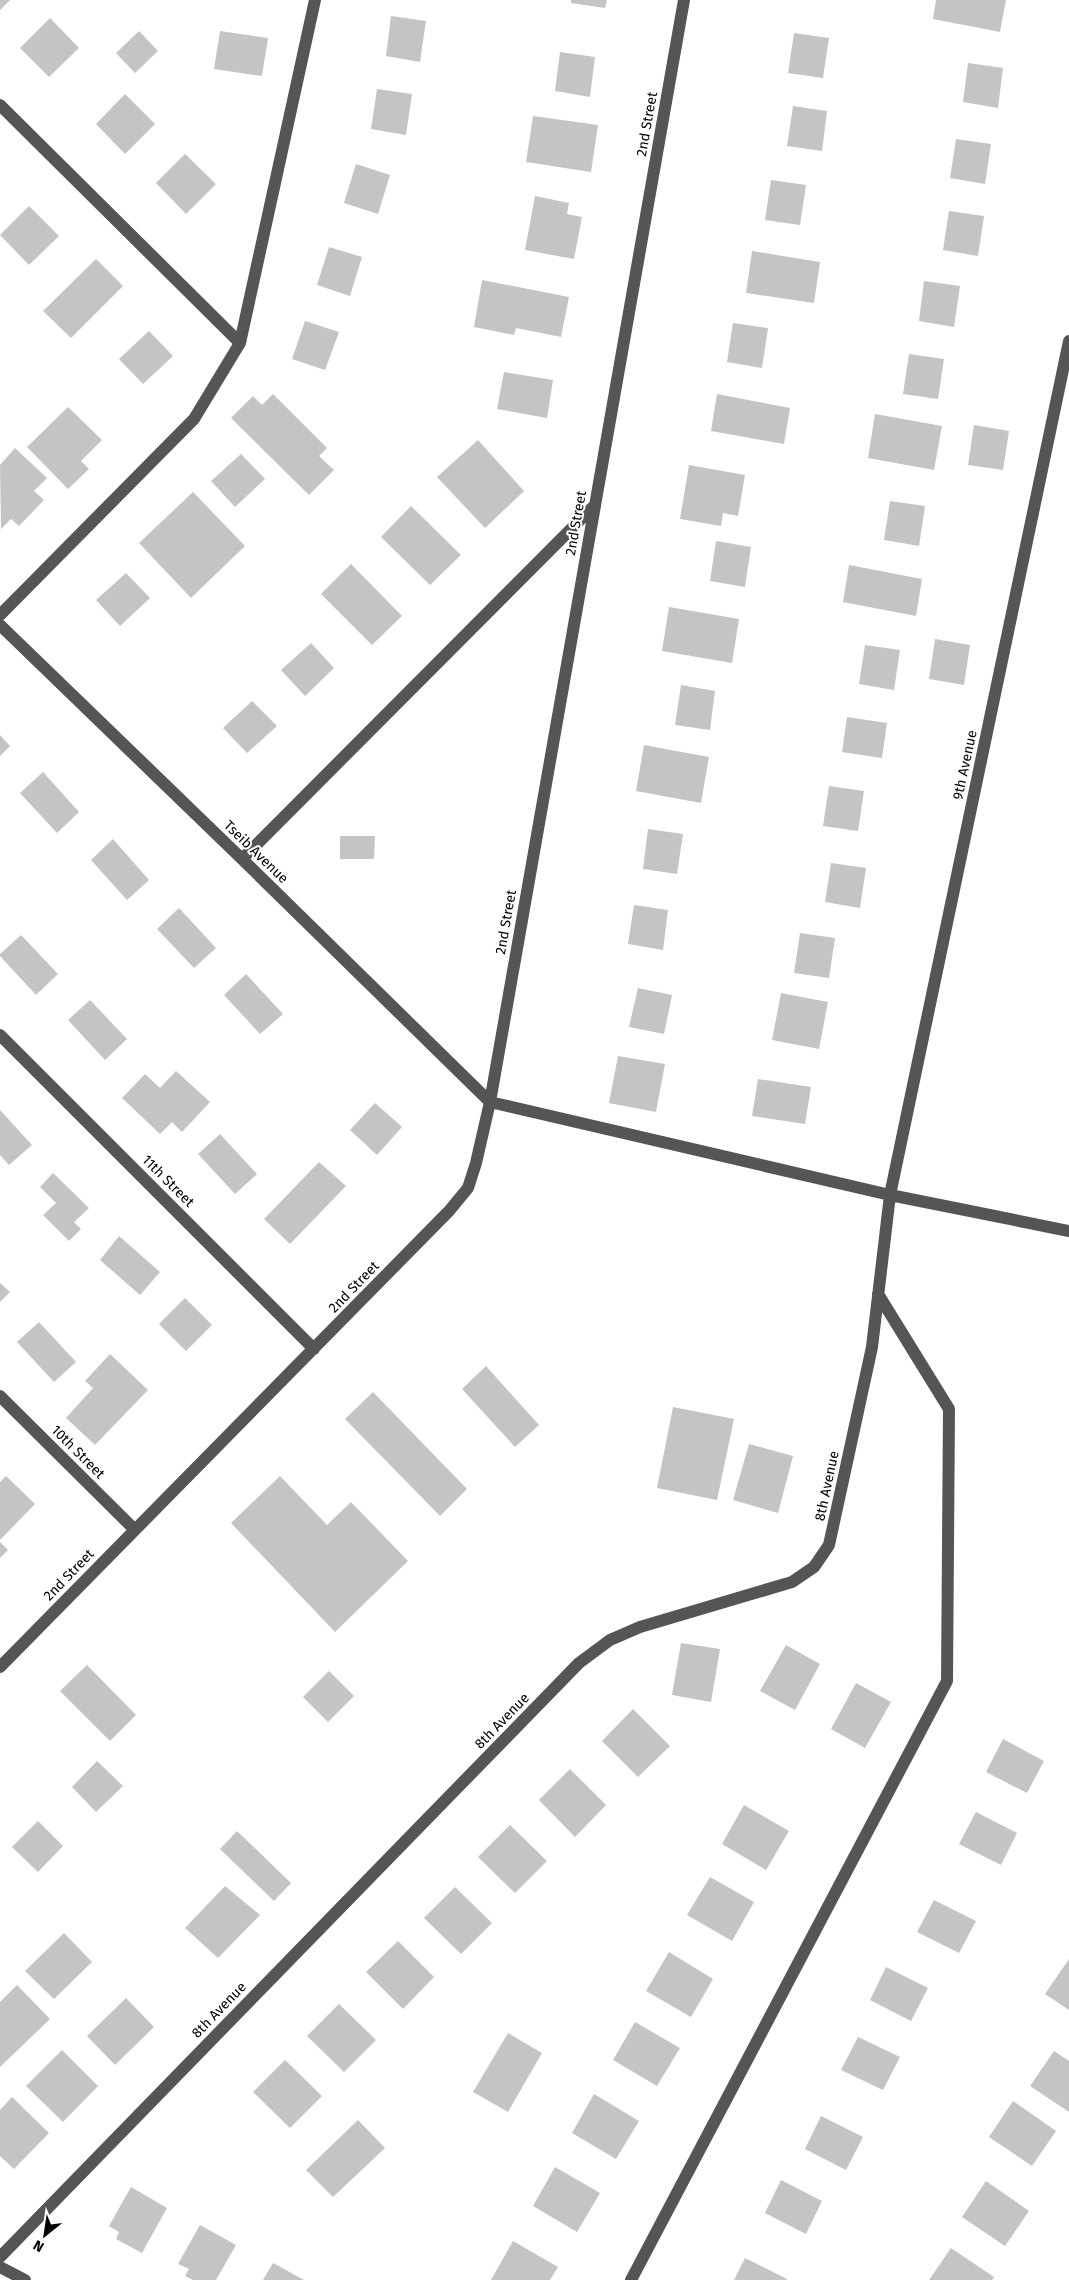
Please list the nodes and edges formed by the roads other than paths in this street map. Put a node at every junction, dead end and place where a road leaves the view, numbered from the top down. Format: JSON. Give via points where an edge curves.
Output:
{"nodes":[{"id":1,"x":315,"y":0,"type":"edge"},
{"id":2,"x":684,"y":0,"type":"edge"},
{"id":3,"x":0,"y":105,"type":"edge"},
{"id":4,"x":1069,"y":341,"type":"edge"},
{"id":5,"x":240,"y":343,"type":"junction"},
{"id":6,"x":594,"y":506,"type":"junction"},
{"id":7,"x":0,"y":615,"type":"edge"},
{"id":8,"x":0,"y":625,"type":"edge"},
{"id":9,"x":242,"y":859,"type":"junction"},
{"id":10,"x":0,"y":1034,"type":"edge"},
{"id":11,"x":490,"y":1102,"type":"junction"},
{"id":12,"x":890,"y":1195,"type":"junction"},
{"id":13,"x":1069,"y":1231,"type":"edge"},
{"id":14,"x":878,"y":1294,"type":"junction"},
{"id":15,"x":314,"y":1349,"type":"junction"},
{"id":16,"x":0,"y":1396,"type":"edge"},
{"id":17,"x":135,"y":1530,"type":"junction"},
{"id":18,"x":0,"y":1667,"type":"edge"},
{"id":19,"x":0,"y":2256,"type":"edge"},
{"id":20,"x":0,"y":2267,"type":"edge"},
{"id":21,"x":25,"y":2280,"type":"edge"},
{"id":22,"x":631,"y":2280,"type":"edge"}],
"edges":[{"from":1,"to":5,"type":"street"},
{"from":2,"to":6,"type":"street","name":"2nd Street"},
{"from":3,"to":5,"type":"street"},
{"from":4,"to":12,"type":"street","name":"9th Avenue"},
{"from":5,"to":7,"type":"street","via":[[194,419]]},
{"from":6,"to":9,"type":"street"},
{"from":6,"to":11,"type":"street","name":"2nd Street"},
{"from":8,"to":9,"type":"street","name":"Tseib Avenue"},
{"from":9,"to":11,"type":"street","name":"Tseib Avenue"},
{"from":10,"to":15,"type":"street","name":"11th Street"},
{"from":11,"to":12,"type":"street"},
{"from":11,"to":15,"type":"street","name":"2nd Street","via":[[468,1188]]},
{"from":12,"to":13,"type":"street"},
{"from":12,"to":14,"type":"street","name":"8th Avenue"},
{"from":14,"to":19,"type":"street","name":"8th Avenue","via":[[872,1347],[829,1545],[814,1567],[792,1582],[640,1627],[610,1640],[579,1663]]},
{"from":14,"to":22,"type":"street","via":[[949,1409],[947,1681]]},
{"from":15,"to":17,"type":"street","name":"2nd Street"},
{"from":16,"to":17,"type":"street","name":"10th Street"},
{"from":17,"to":18,"type":"street","name":"2nd Street"},
{"from":20,"to":21,"type":"street"}]}
